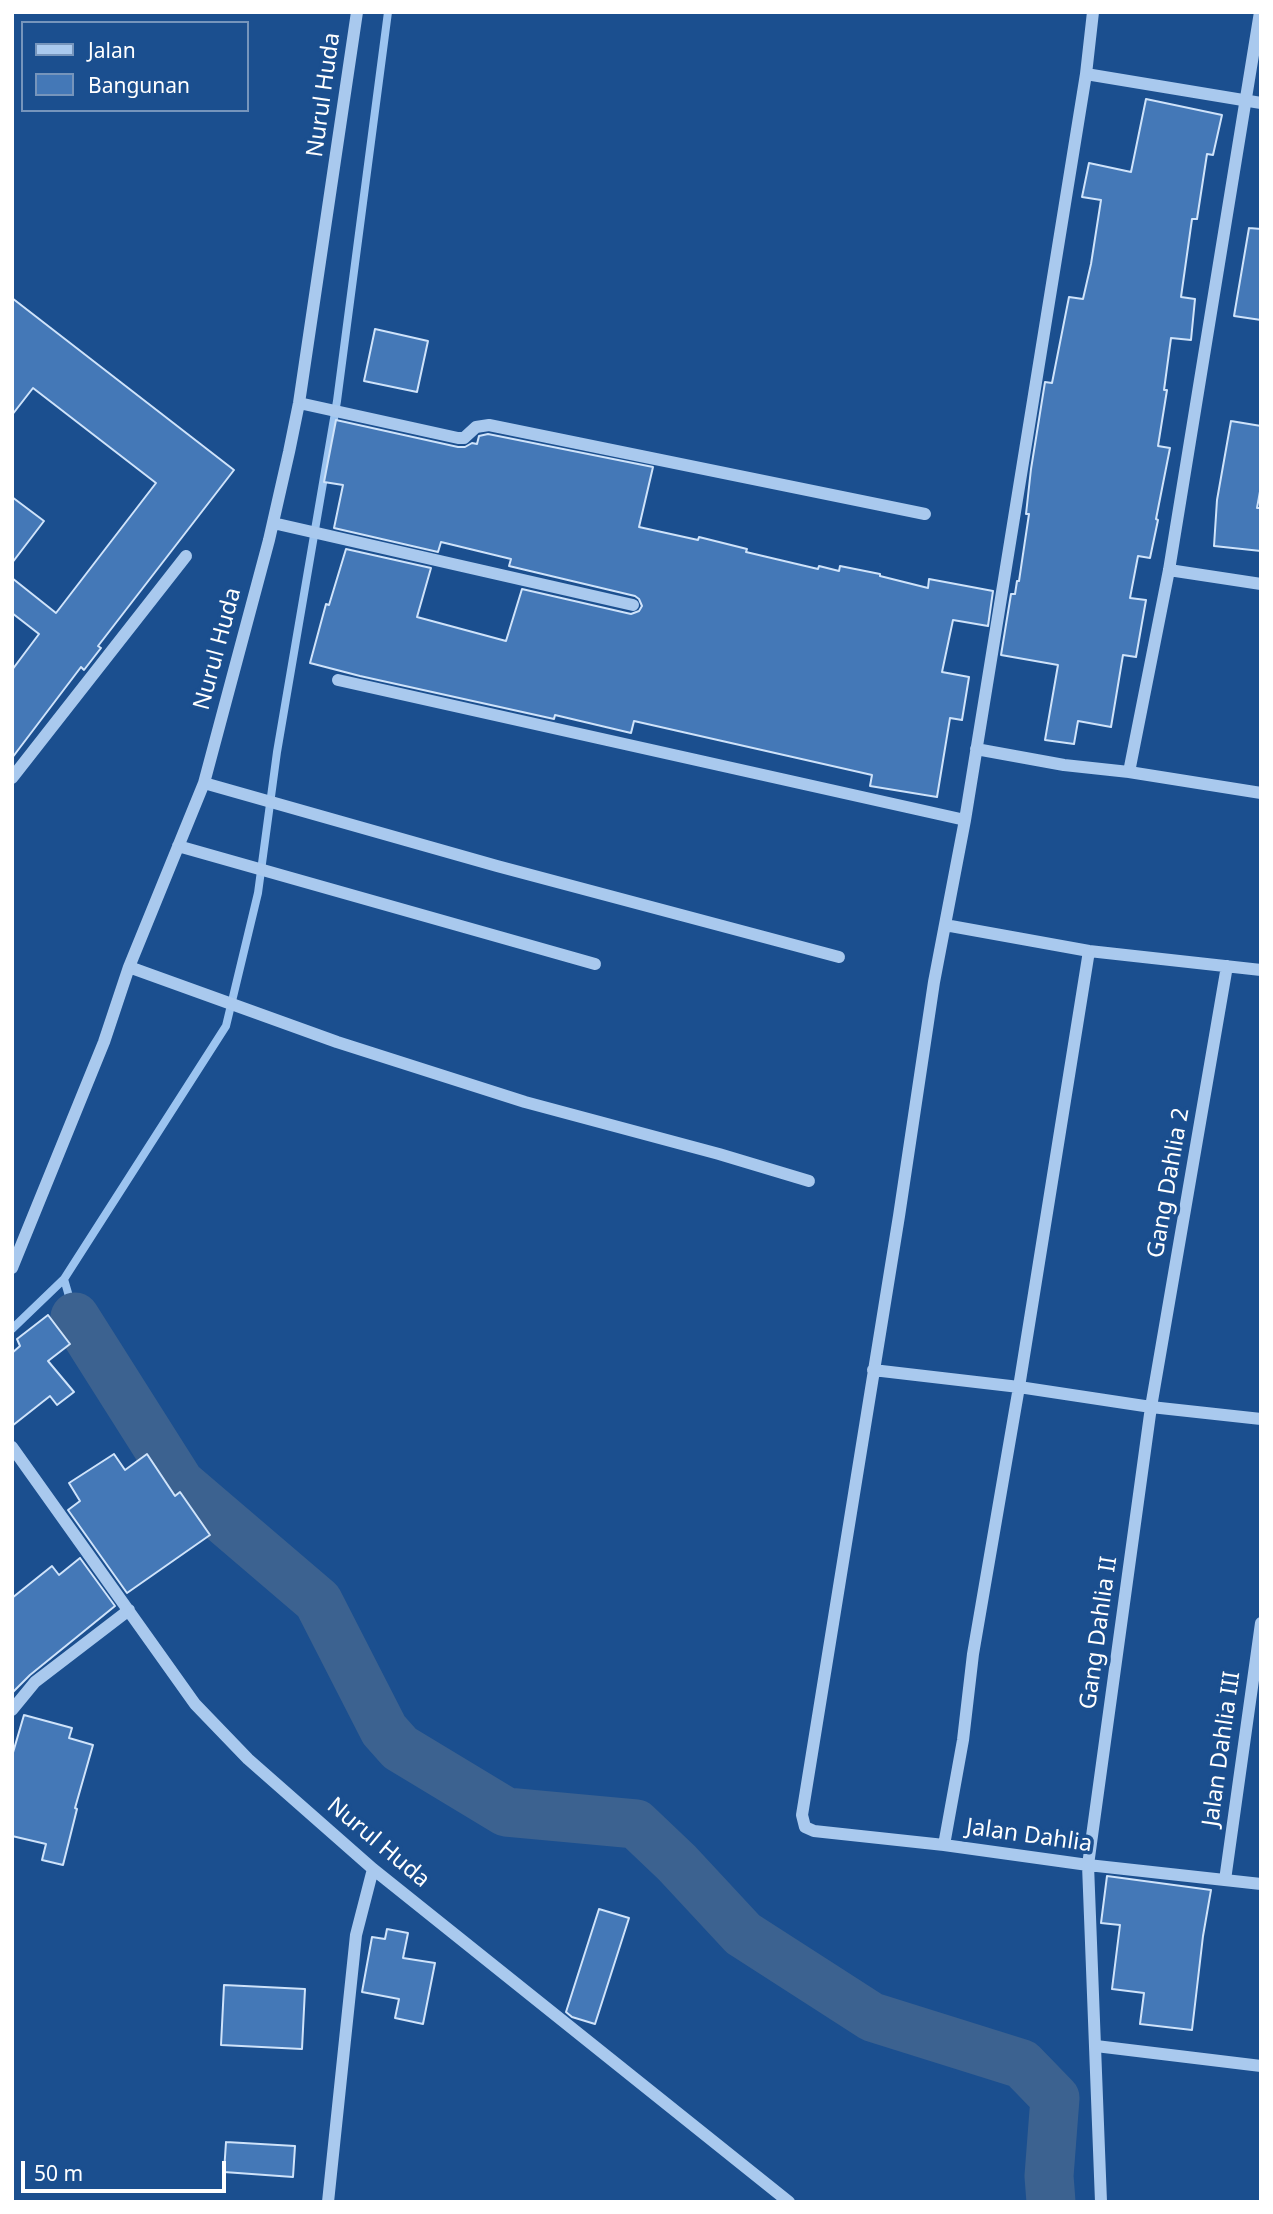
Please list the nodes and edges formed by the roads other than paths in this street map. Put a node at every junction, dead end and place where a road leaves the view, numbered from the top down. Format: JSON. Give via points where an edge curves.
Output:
{"nodes":[{"id":1,"x":357,"y":12,"type":"edge"},
{"id":2,"x":1093,"y":12,"type":"edge"},
{"id":3,"x":1260,"y":12,"type":"edge"},
{"id":4,"x":1086,"y":74,"type":"junction"},
{"id":5,"x":1247,"y":100,"type":"junction"},
{"id":6,"x":1261,"y":103,"type":"edge"},
{"id":7,"x":299,"y":403,"type":"junction"},
{"id":8,"x":925,"y":514,"type":"dead end"},
{"id":9,"x":279,"y":524,"type":"junction"},
{"id":10,"x":186,"y":556,"type":"dead end"},
{"id":11,"x":1169,"y":570,"type":"junction"},
{"id":12,"x":1261,"y":584,"type":"edge"},
{"id":13,"x":633,"y":605,"type":"dead end"},
{"id":14,"x":338,"y":680,"type":"dead end"},
{"id":15,"x":976,"y":749,"type":"junction"},
{"id":16,"x":1129,"y":772,"type":"junction"},
{"id":17,"x":12,"y":778,"type":"edge"},
{"id":18,"x":204,"y":783,"type":"junction"},
{"id":19,"x":1261,"y":793,"type":"edge"},
{"id":20,"x":965,"y":820,"type":"junction"},
{"id":21,"x":178,"y":846,"type":"junction"},
{"id":22,"x":945,"y":925,"type":"junction"},
{"id":23,"x":1089,"y":951,"type":"junction"},
{"id":24,"x":839,"y":957,"type":"dead end"},
{"id":25,"x":595,"y":964,"type":"dead end"},
{"id":26,"x":1227,"y":966,"type":"junction"},
{"id":27,"x":129,"y":967,"type":"junction"},
{"id":28,"x":1261,"y":970,"type":"edge"},
{"id":29,"x":809,"y":1181,"type":"dead end"},
{"id":30,"x":12,"y":1268,"type":"edge"},
{"id":31,"x":873,"y":1370,"type":"junction"},
{"id":32,"x":1019,"y":1387,"type":"junction"},
{"id":33,"x":1151,"y":1406,"type":"junction"},
{"id":34,"x":1261,"y":1419,"type":"edge"},
{"id":35,"x":12,"y":1447,"type":"edge"},
{"id":36,"x":129,"y":1610,"type":"junction"},
{"id":37,"x":1261,"y":1623,"type":"edge"},
{"id":38,"x":12,"y":1710,"type":"edge"},
{"id":39,"x":944,"y":1845,"type":"junction"},
{"id":40,"x":1088,"y":1865,"type":"junction"},
{"id":41,"x":373,"y":1869,"type":"junction"},
{"id":42,"x":1225,"y":1880,"type":"junction"},
{"id":43,"x":1261,"y":1884,"type":"edge"},
{"id":44,"x":1096,"y":2046,"type":"junction"},
{"id":45,"x":1261,"y":2066,"type":"edge"},
{"id":46,"x":328,"y":2202,"type":"edge"},
{"id":47,"x":789,"y":2202,"type":"edge"},
{"id":48,"x":1101,"y":2202,"type":"edge"}],
"edges":[{"from":1,"to":7,"type":"street","name":"Nurul Huda"},
{"from":2,"to":4,"type":"street"},
{"from":3,"to":5,"type":"street"},
{"from":4,"to":5,"type":"street"},
{"from":4,"to":15,"type":"street"},
{"from":5,"to":6,"type":"street"},
{"from":5,"to":11,"type":"street"},
{"from":7,"to":8,"type":"street","via":[[458,438],[489,425]]},
{"from":7,"to":9,"type":"street","name":"Nurul Huda"},
{"from":9,"to":13,"type":"street"},
{"from":9,"to":18,"type":"street","name":"Nurul Huda"},
{"from":10,"to":17,"type":"street"},
{"from":11,"to":12,"type":"street"},
{"from":11,"to":16,"type":"street"},
{"from":14,"to":20,"type":"street"},
{"from":15,"to":16,"type":"street"},
{"from":15,"to":20,"type":"street"},
{"from":16,"to":19,"type":"street"},
{"from":18,"to":21,"type":"street","name":"Nurul Huda"},
{"from":18,"to":24,"type":"street"},
{"from":20,"to":22,"type":"street"},
{"from":21,"to":25,"type":"street"},
{"from":21,"to":27,"type":"street","name":"Nurul Huda"},
{"from":22,"to":23,"type":"street"},
{"from":22,"to":31,"type":"street"},
{"from":23,"to":26,"type":"street"},
{"from":23,"to":32,"type":"street"},
{"from":26,"to":28,"type":"street"},
{"from":26,"to":33,"type":"street","name":"Gang Dahlia 2"},
{"from":27,"to":29,"type":"street","via":[[338,1042],[525,1102]]},
{"from":27,"to":30,"type":"street","name":"Nurul Huda","via":[[104,1042]]},
{"from":31,"to":32,"type":"street"},
{"from":31,"to":39,"type":"street","name":"Jalan Dahlia","via":[[802,1815],[805,1828],[814,1831]]},
{"from":32,"to":33,"type":"street"},
{"from":32,"to":39,"type":"street"},
{"from":33,"to":34,"type":"street"},
{"from":33,"to":40,"type":"street","name":"Gang Dahlia II"},
{"from":35,"to":36,"type":"street","name":"Nurul Huda"},
{"from":36,"to":38,"type":"street","via":[[35,1682]]},
{"from":36,"to":41,"type":"street","name":"Nurul Huda","via":[[218,1729]]},
{"from":37,"to":42,"type":"street","name":"Jalan Dahlia III"},
{"from":39,"to":40,"type":"street","name":"Jalan Dahlia"},
{"from":40,"to":42,"type":"street","name":"Jalan Dahlia"},
{"from":40,"to":44,"type":"street","name":"Gang Dahlia II"},
{"from":41,"to":46,"type":"street","via":[[356,1935]]},
{"from":41,"to":47,"type":"street","name":"Nurul Huda"},
{"from":42,"to":43,"type":"street","name":"Jalan Dahlia"},
{"from":44,"to":45,"type":"street"},
{"from":44,"to":48,"type":"street","name":"Gang Dahlia II"}]}
